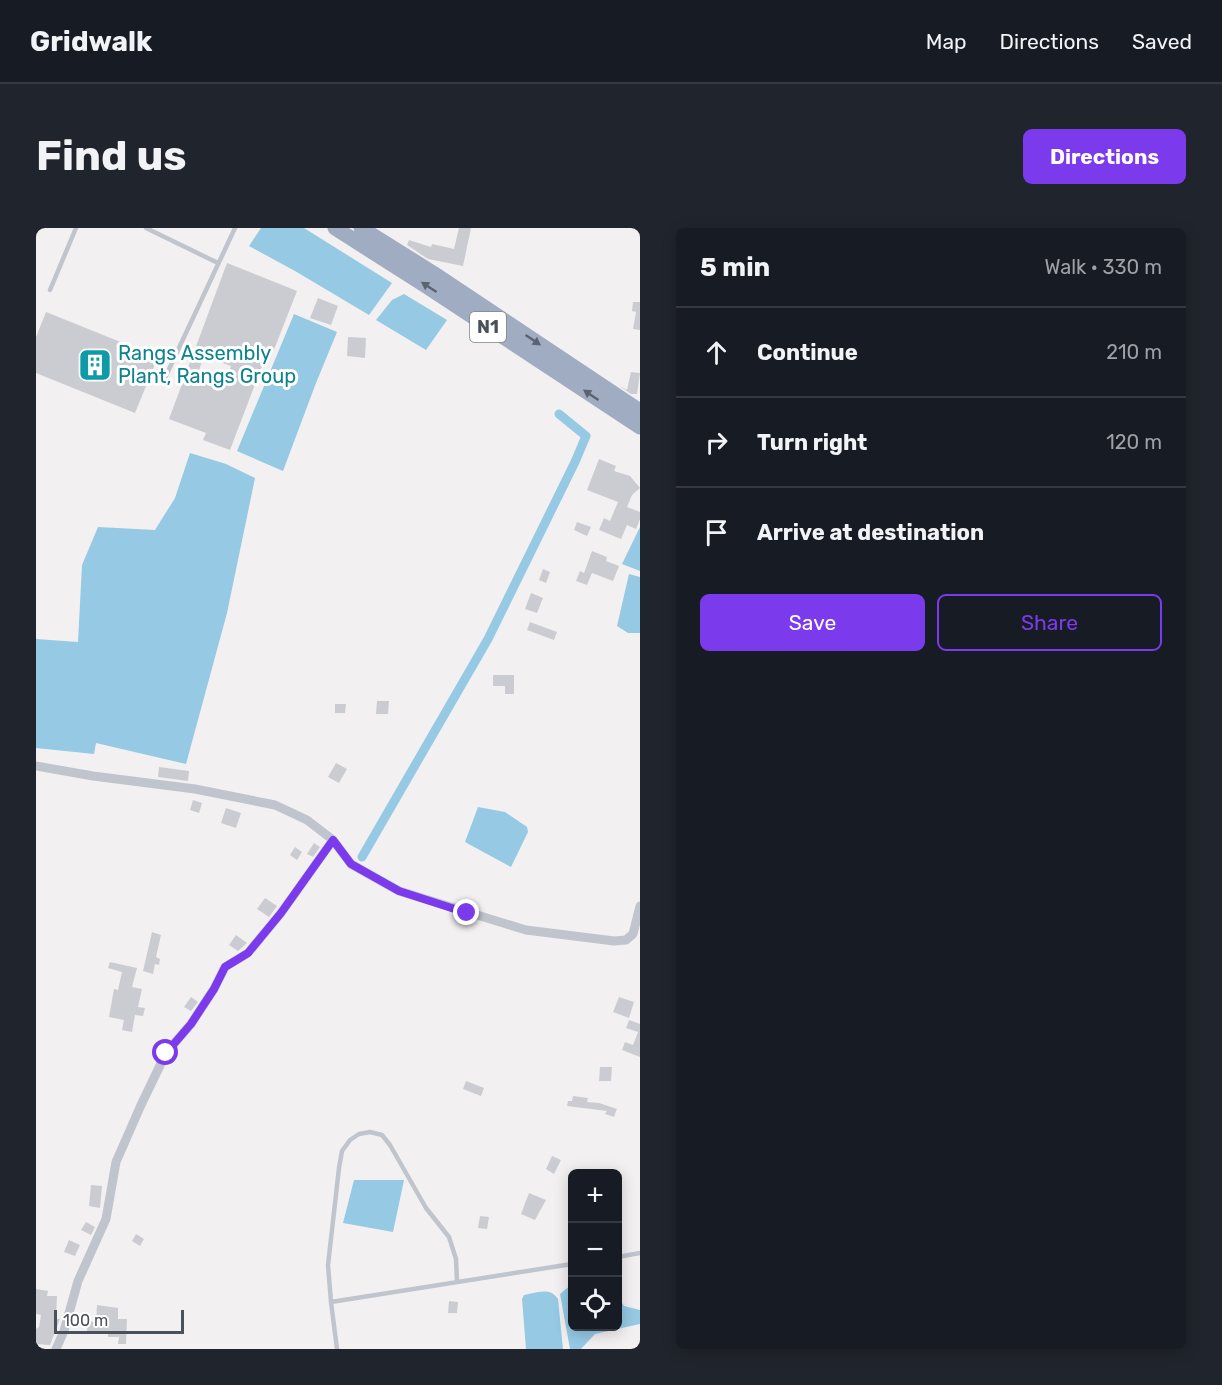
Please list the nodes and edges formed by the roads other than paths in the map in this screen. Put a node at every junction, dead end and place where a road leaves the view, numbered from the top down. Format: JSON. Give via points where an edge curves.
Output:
{"nodes":[{"id":1,"x":76,"y":228,"type":"edge"},
{"id":2,"x":146,"y":228,"type":"edge"},
{"id":3,"x":235,"y":228,"type":"edge"},
{"id":4,"x":335,"y":228,"type":"edge"},
{"id":5,"x":361,"y":228,"type":"edge"},
{"id":6,"x":218,"y":264,"type":"junction"},
{"id":7,"x":50,"y":290,"type":"dead end"},
{"id":8,"x":164,"y":380,"type":"dead end"},
{"id":9,"x":640,"y":411,"type":"edge"},
{"id":10,"x":640,"y":427,"type":"edge"},
{"id":11,"x":36,"y":766,"type":"edge"},
{"id":12,"x":333,"y":840,"type":"junction"},
{"id":13,"x":640,"y":906,"type":"edge"},
{"id":14,"x":640,"y":1253,"type":"edge"},
{"id":15,"x":622,"y":1256,"type":"edge"},
{"id":16,"x":568,"y":1265,"type":"edge"},
{"id":17,"x":457,"y":1281,"type":"junction"},
{"id":18,"x":331,"y":1302,"type":"junction"},
{"id":19,"x":56,"y":1349,"type":"edge"},
{"id":20,"x":337,"y":1349,"type":"edge"}],
"edges":[{"from":1,"to":7,"type":"lane"},
{"from":2,"to":6,"type":"lane"},
{"from":3,"to":6,"type":"lane"},
{"from":10,"to":4,"type":"highway","number":"N1","one_way":true},
{"from":5,"to":9,"type":"highway","number":"N1","one_way":true},
{"from":6,"to":8,"type":"lane"},
{"from":11,"to":12,"type":"street","via":[[275,805],[307,820]]},
{"from":12,"to":13,"type":"street","via":[[351,864],[399,891],[526,930],[626,940],[633,934]]},
{"from":12,"to":19,"type":"street","via":[[248,953],[225,967],[191,1024],[166,1053],[116,1162],[106,1219],[78,1281]]},
{"from":14,"to":15,"type":"lane"},
{"from":16,"to":17,"type":"lane"},
{"from":17,"to":18,"type":"lane"},
{"from":17,"to":18,"type":"lane","via":[[449,1237],[426,1208],[390,1145],[382,1135],[370,1132],[350,1140],[342,1151],[328,1265]]},
{"from":18,"to":20,"type":"lane"}]}
